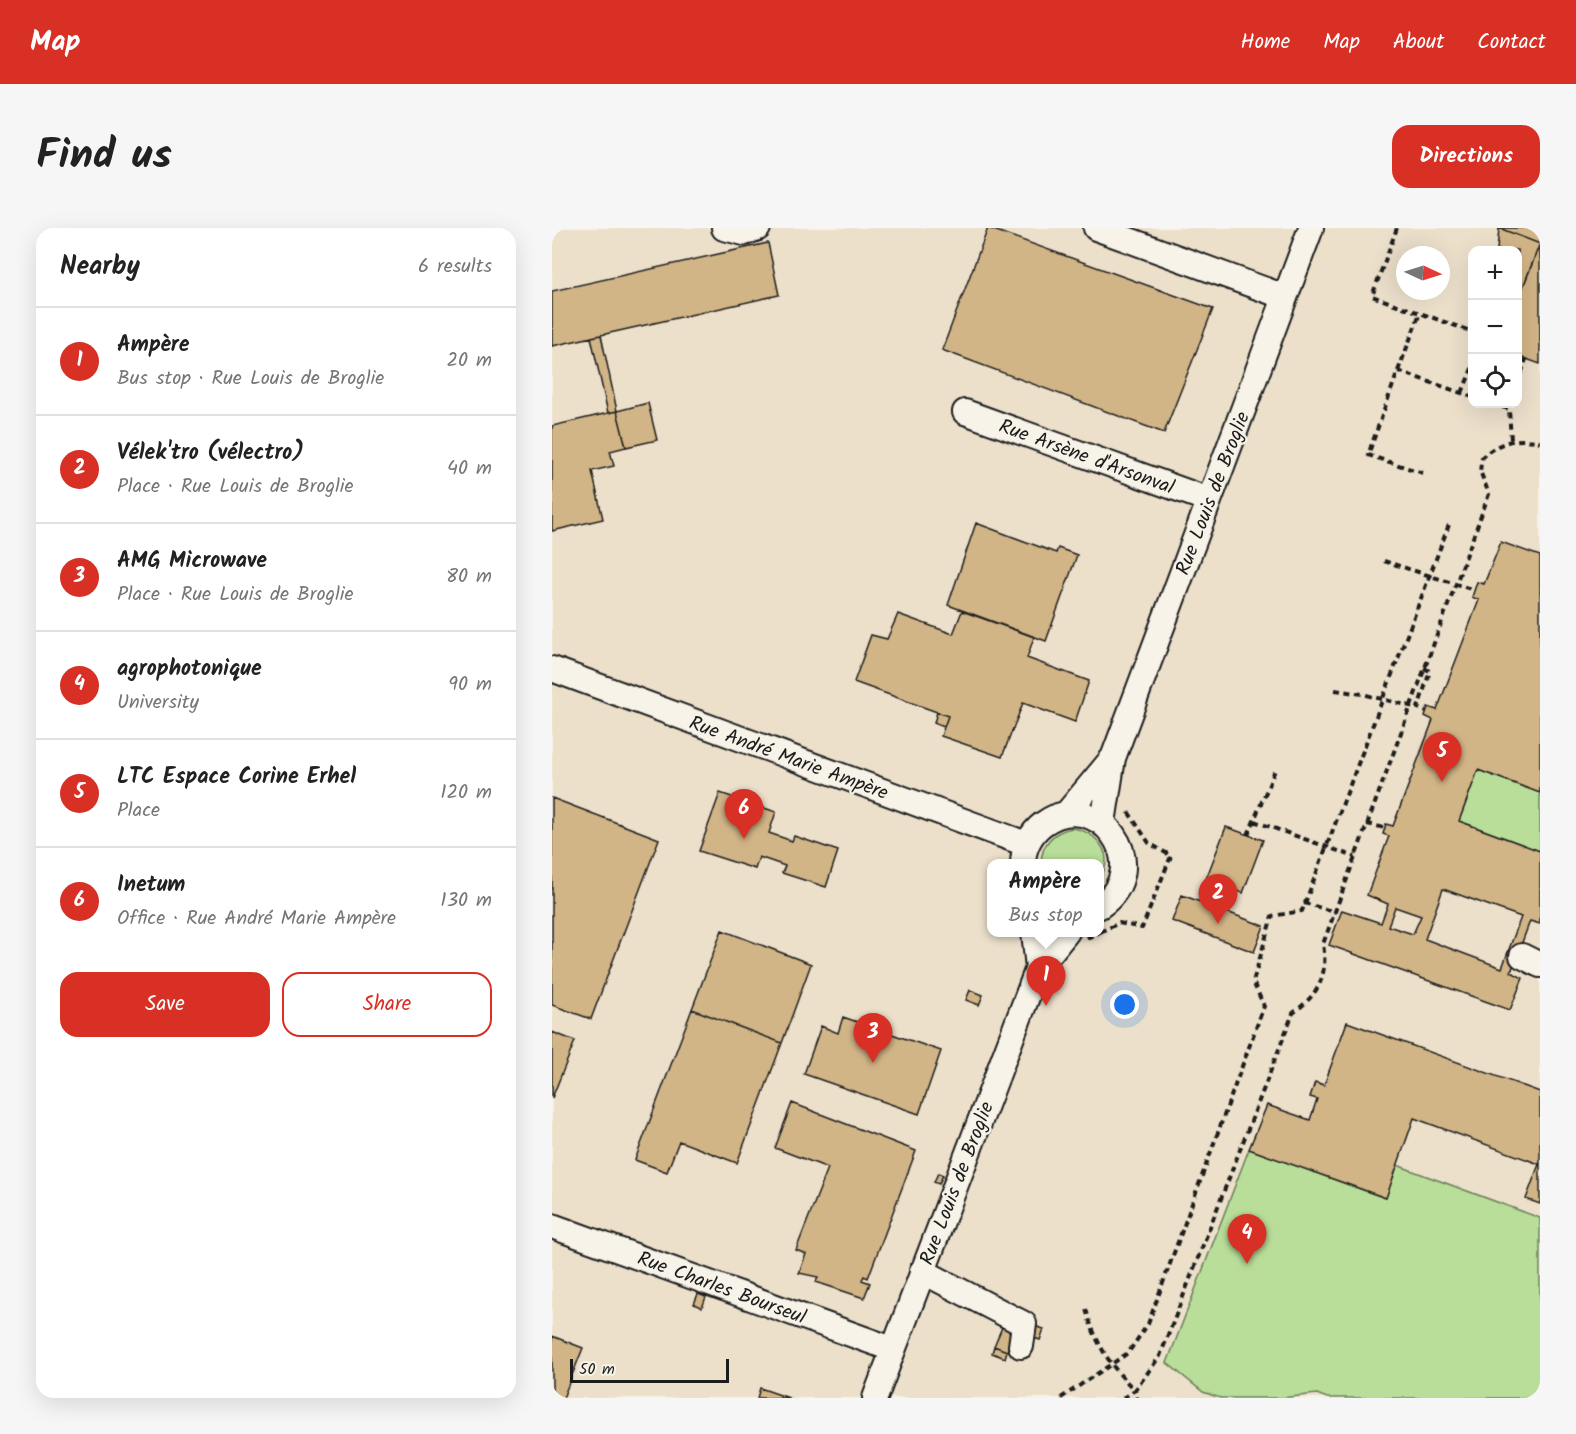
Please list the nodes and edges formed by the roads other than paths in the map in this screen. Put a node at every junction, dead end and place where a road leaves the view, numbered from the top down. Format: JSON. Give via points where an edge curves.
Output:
{"nodes":[{"id":1,"x":724,"y":228,"type":"edge"},
{"id":2,"x":759,"y":228,"type":"edge"},
{"id":3,"x":1096,"y":228,"type":"edge"},
{"id":4,"x":1311,"y":228,"type":"edge"},
{"id":5,"x":1285,"y":297,"type":"junction"},
{"id":6,"x":965,"y":412,"type":"dead end"},
{"id":7,"x":1209,"y":501,"type":"junction"},
{"id":8,"x":552,"y":669,"type":"edge"},
{"id":9,"x":1113,"y":758,"type":"junction"},
{"id":10,"x":1068,"y":813,"type":"junction"},
{"id":11,"x":1103,"y":823,"type":"junction"},
{"id":12,"x":1025,"y":854,"type":"edge"},
{"id":13,"x":1104,"y":902,"type":"edge"},
{"id":14,"x":1034,"y":937,"type":"edge"},
{"id":15,"x":1064,"y":937,"type":"edge"},
{"id":16,"x":1038,"y":968,"type":"junction"},
{"id":17,"x":552,"y":1226,"type":"edge"},
{"id":18,"x":922,"y":1271,"type":"junction"},
{"id":19,"x":1021,"y":1346,"type":"dead end"},
{"id":20,"x":892,"y":1349,"type":"junction"},
{"id":21,"x":875,"y":1398,"type":"edge"}],
"edges":[{"from":1,"to":2,"type":"street","via":[[744,233]]},
{"from":3,"to":5,"type":"street"},
{"from":4,"to":5,"type":"street","name":"Rue Louis de Broglie"},
{"from":5,"to":7,"type":"street","name":"Rue Louis de Broglie"},
{"from":6,"to":7,"type":"street","name":"Rue Arsène d'Arsonval"},
{"from":7,"to":9,"type":"street","name":"Rue Louis de Broglie"},
{"from":8,"to":12,"type":"street","name":"Rue André Marie Ampère"},
{"from":9,"to":10,"type":"street","name":"Rue Louis de Broglie"},
{"from":9,"to":11,"type":"street","name":"Rue Louis de Broglie"},
{"from":10,"to":11,"type":"street","via":[[1086,815]]},
{"from":10,"to":12,"type":"street","name":"Rue Louis de Broglie","via":[[1050,818],[1036,829]]},
{"from":11,"to":13,"type":"street","via":[[1116,838],[1123,856],[1122,875],[1115,892]]},
{"from":14,"to":16,"type":"street","name":"Rue Louis de Broglie"},
{"from":15,"to":16,"type":"street","name":"Rue Louis de Broglie"},
{"from":16,"to":18,"type":"street","name":"Rue Louis de Broglie"},
{"from":17,"to":20,"type":"street","name":"Rue Charles Bourseul"},
{"from":18,"to":19,"type":"street","via":[[1024,1324]]},
{"from":18,"to":20,"type":"street","name":"Rue Louis de Broglie"},
{"from":20,"to":21,"type":"street","name":"Rue Louis de Broglie"}]}
